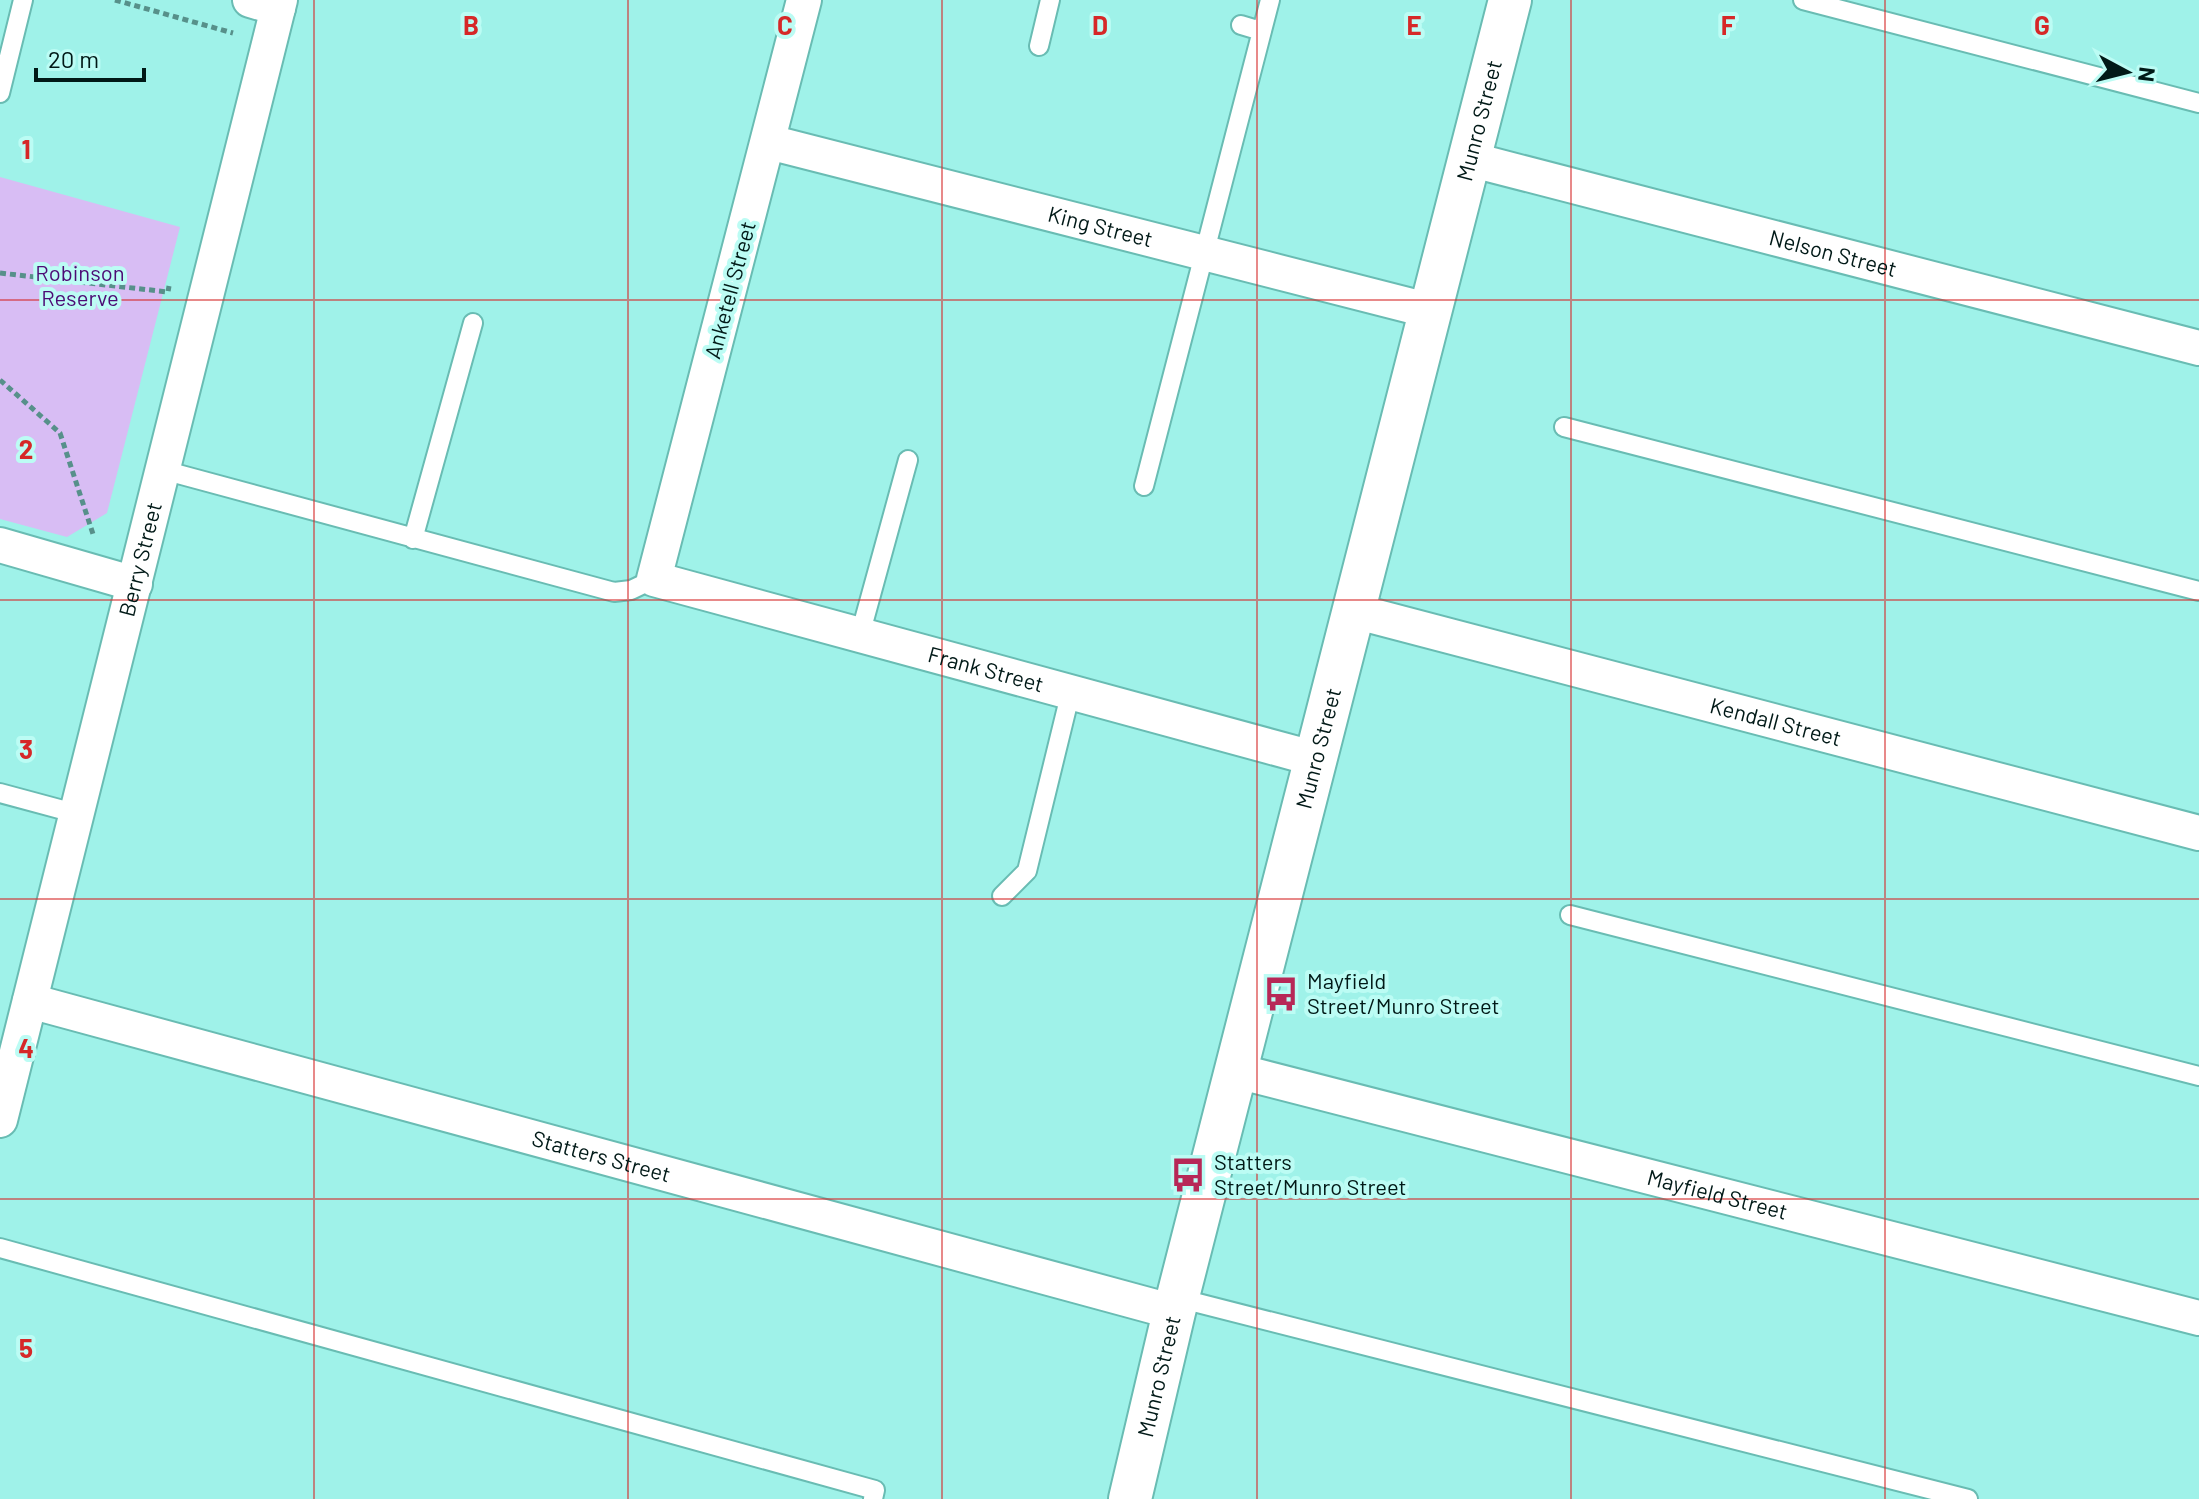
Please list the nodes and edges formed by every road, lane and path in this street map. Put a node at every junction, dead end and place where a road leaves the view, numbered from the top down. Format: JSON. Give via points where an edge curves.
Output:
{"nodes":[{"id":1,"x":23,"y":0,"type":"edge"},
{"id":2,"x":115,"y":0,"type":"edge"},
{"id":3,"x":804,"y":0,"type":"edge"},
{"id":4,"x":1050,"y":0,"type":"edge"},
{"id":5,"x":1270,"y":0,"type":"edge"},
{"id":6,"x":1510,"y":0,"type":"edge"},
{"id":7,"x":1803,"y":0,"type":"edge"},
{"id":8,"x":269,"y":3,"type":"edge"},
{"id":9,"x":1241,"y":25,"type":"dead end"},
{"id":10,"x":1261,"y":31,"type":"junction"},
{"id":11,"x":1039,"y":46,"type":"dead end"},
{"id":12,"x":230,"y":48,"type":"dead end"},
{"id":13,"x":0,"y":93,"type":"edge"},
{"id":14,"x":2199,"y":103,"type":"edge"},
{"id":15,"x":769,"y":142,"type":"junction"},
{"id":16,"x":1469,"y":159,"type":"junction"},
{"id":17,"x":1203,"y":253,"type":"junction"},
{"id":18,"x":0,"y":273,"type":"edge"},
{"id":19,"x":172,"y":277,"type":"dead end"},
{"id":20,"x":168,"y":292,"type":"junction"},
{"id":21,"x":164,"y":307,"type":"dead end"},
{"id":22,"x":1431,"y":311,"type":"junction"},
{"id":23,"x":473,"y":323,"type":"dead end"},
{"id":24,"x":2199,"y":348,"type":"edge"},
{"id":25,"x":0,"y":380,"type":"edge"},
{"id":26,"x":1564,"y":427,"type":"dead end"},
{"id":27,"x":908,"y":460,"type":"dead end"},
{"id":28,"x":163,"y":470,"type":"junction"},
{"id":29,"x":1144,"y":486,"type":"dead end"},
{"id":30,"x":97,"y":539,"type":"dead end"},
{"id":31,"x":413,"y":539,"type":"junction"},
{"id":32,"x":0,"y":545,"type":"edge"},
{"id":33,"x":654,"y":579,"type":"junction"},
{"id":34,"x":135,"y":584,"type":"junction"},
{"id":35,"x":2199,"y":591,"type":"edge"},
{"id":36,"x":1354,"y":611,"type":"junction"},
{"id":37,"x":860,"y":635,"type":"junction"},
{"id":38,"x":1071,"y":691,"type":"junction"},
{"id":39,"x":1316,"y":759,"type":"junction"},
{"id":40,"x":0,"y":793,"type":"edge"},
{"id":41,"x":78,"y":814,"type":"junction"},
{"id":42,"x":2199,"y":833,"type":"edge"},
{"id":43,"x":1002,"y":896,"type":"dead end"},
{"id":44,"x":1570,"y":915,"type":"dead end"},
{"id":45,"x":30,"y":1001,"type":"junction"},
{"id":46,"x":9,"y":1046,"type":"edge"},
{"id":47,"x":1237,"y":1071,"type":"junction"},
{"id":48,"x":2199,"y":1076,"type":"edge"},
{"id":49,"x":0,"y":1120,"type":"edge"},
{"id":50,"x":0,"y":1248,"type":"edge"},
{"id":51,"x":1176,"y":1305,"type":"junction"},
{"id":52,"x":2199,"y":1318,"type":"edge"},
{"id":53,"x":873,"y":1499,"type":"edge"},
{"id":54,"x":1130,"y":1499,"type":"edge"},
{"id":55,"x":1968,"y":1499,"type":"edge"}],
"edges":[{"from":1,"to":13,"type":"lane"},
{"from":2,"to":12,"type":"path","via":[[234,33]]},
{"from":3,"to":15,"type":"street","name":"Anketell Street"},
{"from":4,"to":11,"type":"lane"},
{"from":5,"to":10,"type":"lane"},
{"from":6,"to":16,"type":"street","name":"Munro Street"},
{"from":7,"to":14,"type":"lane"},
{"from":8,"to":28,"type":"street","name":"Berry Street"},
{"from":9,"to":10,"type":"lane"},
{"from":10,"to":17,"type":"lane"},
{"from":15,"to":17,"type":"street","name":"King Street"},
{"from":15,"to":33,"type":"street","name":"Anketell Street"},
{"from":16,"to":22,"type":"street","name":"Munro Street"},
{"from":16,"to":24,"type":"street","name":"Nelson Street"},
{"from":17,"to":22,"type":"street","name":"King Street"},
{"from":17,"to":29,"type":"lane"},
{"from":18,"to":20,"type":"path"},
{"from":19,"to":20,"type":"path"},
{"from":20,"to":21,"type":"path"},
{"from":22,"to":36,"type":"street","name":"Munro Street"},
{"from":23,"to":31,"type":"lane"},
{"from":25,"to":30,"type":"path","via":[[60,433]]},
{"from":26,"to":35,"type":"lane"},
{"from":27,"to":37,"type":"lane"},
{"from":28,"to":31,"type":"lane"},
{"from":28,"to":34,"type":"street","name":"Berry Street"},
{"from":31,"to":33,"type":"lane","via":[[614,592]]},
{"from":32,"to":34,"type":"street"},
{"from":33,"to":37,"type":"street","name":"Frank Street"},
{"from":34,"to":41,"type":"street","name":"Berry Street"},
{"from":36,"to":39,"type":"street","name":"Munro Street"},
{"from":36,"to":42,"type":"street","name":"Kendall Street"},
{"from":37,"to":38,"type":"street","name":"Frank Street"},
{"from":38,"to":39,"type":"street","name":"Frank Street"},
{"from":38,"to":43,"type":"lane","via":[[1027,871]]},
{"from":39,"to":47,"type":"street","name":"Munro Street"},
{"from":40,"to":41,"type":"lane"},
{"from":41,"to":45,"type":"street","name":"Berry Street"},
{"from":44,"to":48,"type":"lane"},
{"from":45,"to":46,"type":"street","name":"Berry Street"},
{"from":45,"to":51,"type":"street","name":"Statters Street"},
{"from":46,"to":49,"type":"street","name":"Berry Street"},
{"from":47,"to":51,"type":"street","name":"Munro Street"},
{"from":47,"to":52,"type":"street","name":"Mayfield Street"},
{"from":50,"to":53,"type":"lane","via":[[875,1490]]},
{"from":51,"to":54,"type":"street","name":"Munro Street"},
{"from":51,"to":55,"type":"lane"}]}
